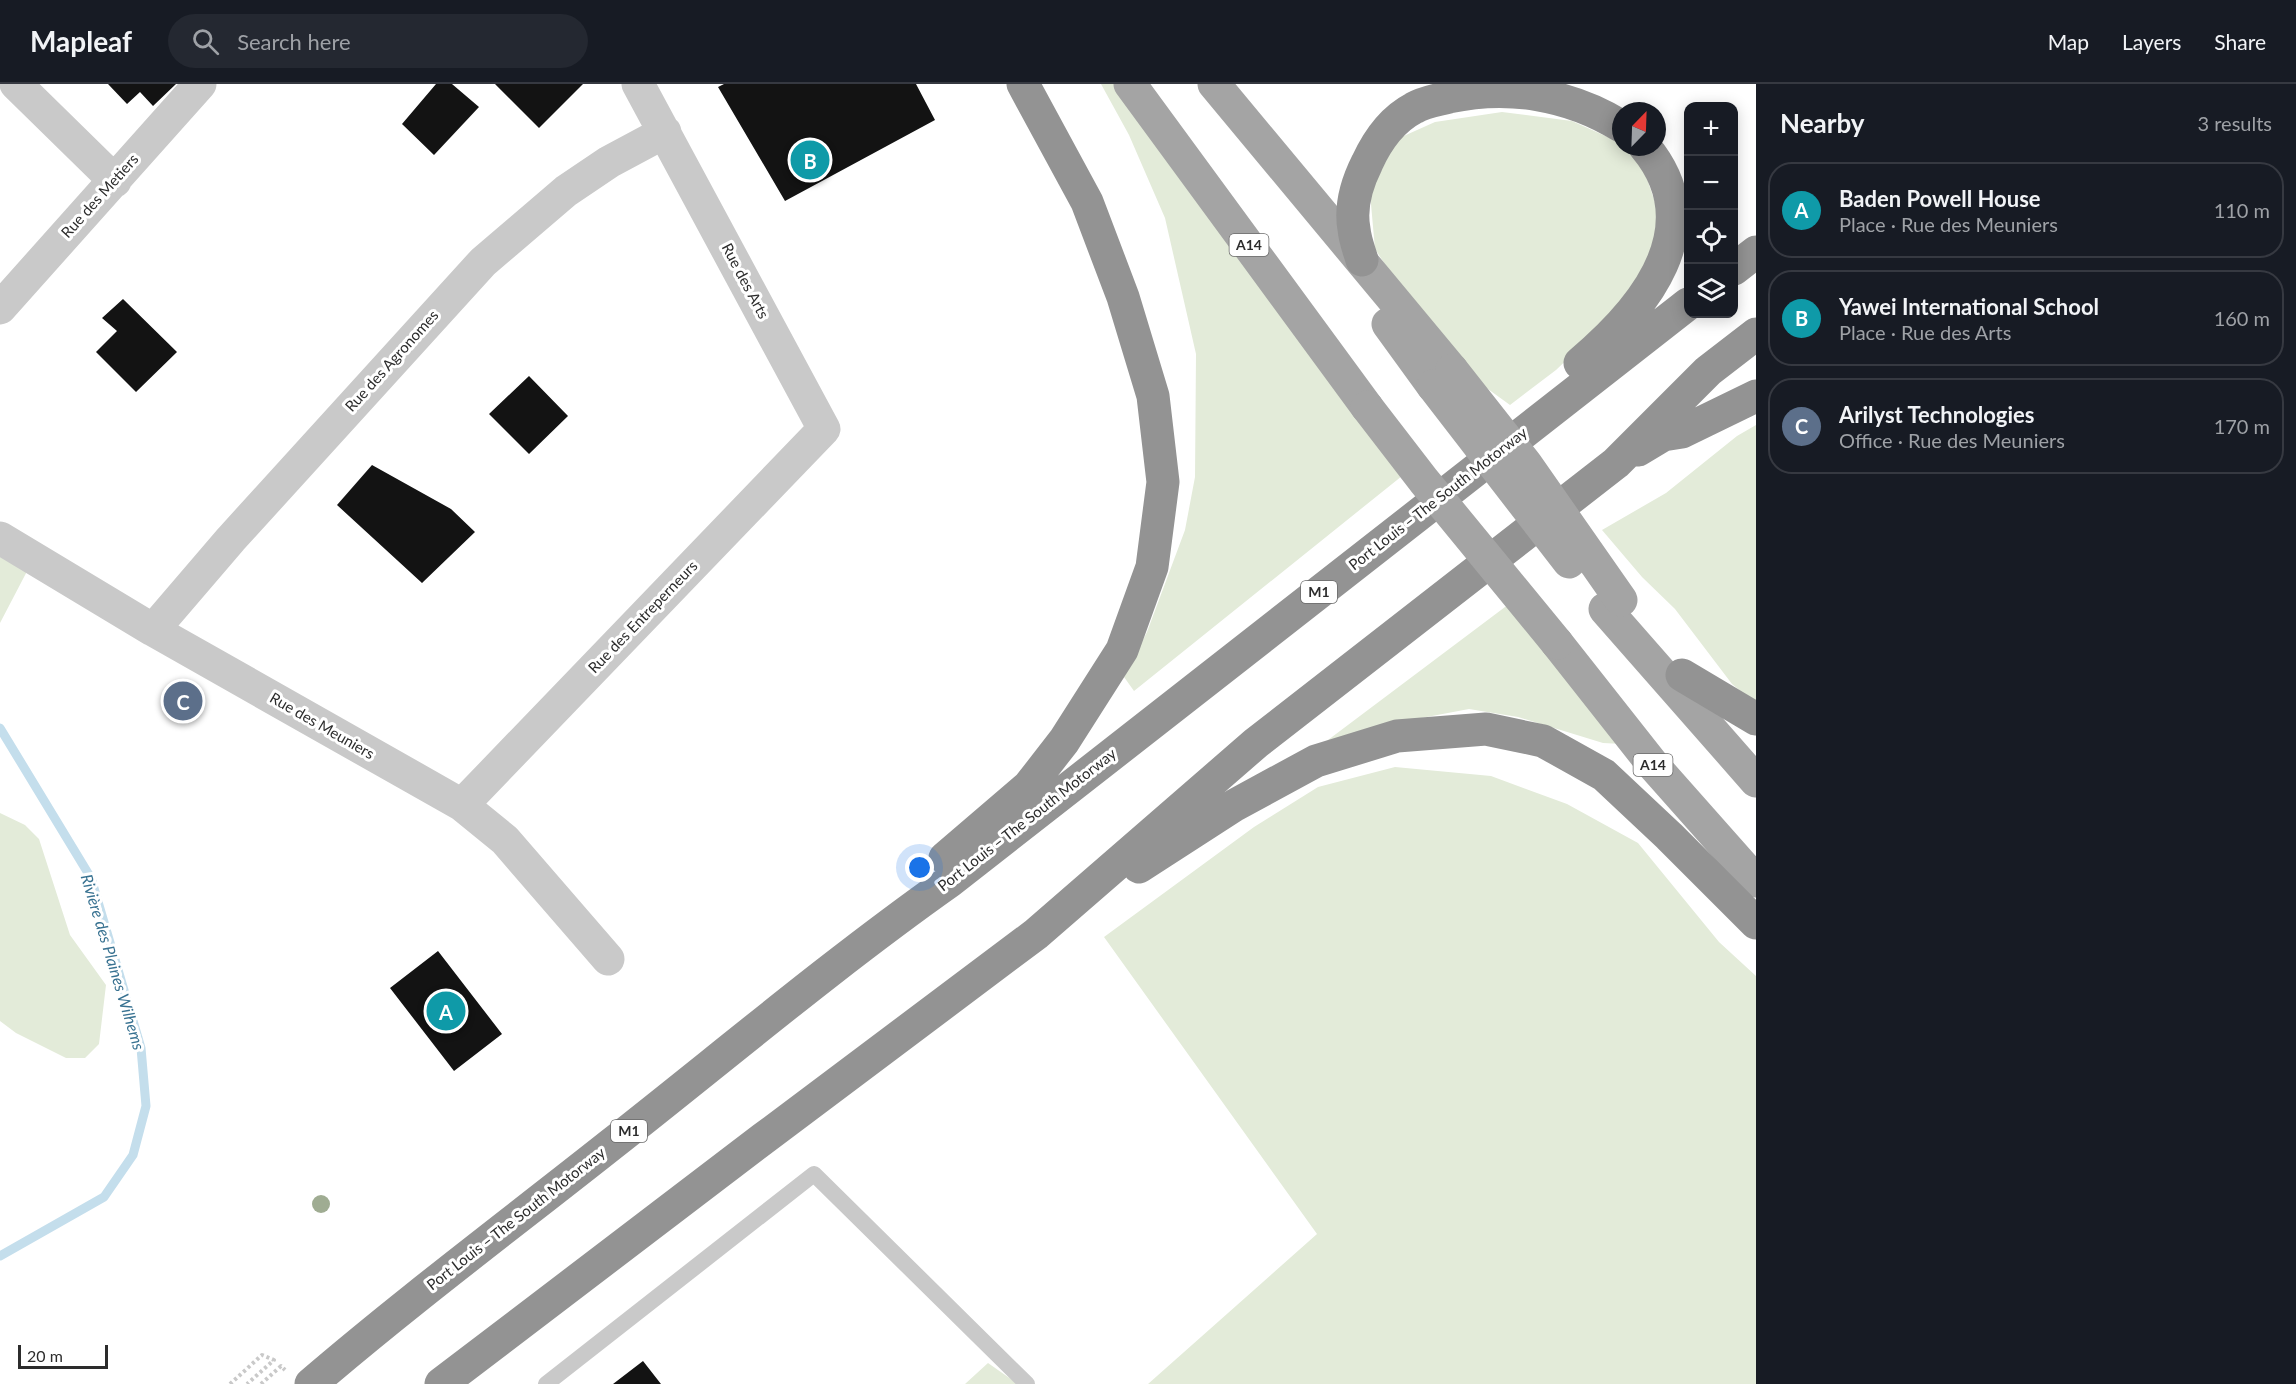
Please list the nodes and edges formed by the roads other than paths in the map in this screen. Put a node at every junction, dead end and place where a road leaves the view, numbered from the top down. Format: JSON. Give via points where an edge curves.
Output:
{"nodes":[{"id":1,"x":16,"y":84,"type":"edge"},
{"id":2,"x":201,"y":84,"type":"edge"},
{"id":3,"x":638,"y":84,"type":"edge"},
{"id":4,"x":1023,"y":84,"type":"edge"},
{"id":5,"x":1130,"y":84,"type":"edge"},
{"id":6,"x":1219,"y":90,"type":"edge"},
{"id":7,"x":1612,"y":120,"type":"edge"},
{"id":8,"x":665,"y":132,"type":"junction"},
{"id":9,"x":1651,"y":156,"type":"edge"},
{"id":10,"x":115,"y":181,"type":"junction"},
{"id":11,"x":1756,"y":252,"type":"edge"},
{"id":12,"x":1362,"y":261,"type":"junction"},
{"id":13,"x":1738,"y":266,"type":"edge"},
{"id":14,"x":0,"y":308,"type":"edge"},
{"id":15,"x":1684,"y":308,"type":"edge"},
{"id":16,"x":1756,"y":334,"type":"edge"},
{"id":17,"x":1442,"y":378,"type":"junction"},
{"id":18,"x":1756,"y":396,"type":"edge"},
{"id":19,"x":824,"y":429,"type":"joint"},
{"id":20,"x":1616,"y":463,"type":"junction"},
{"id":21,"x":0,"y":538,"type":"edge"},
{"id":22,"x":1613,"y":605,"type":"junction"},
{"id":23,"x":153,"y":630,"type":"junction"},
{"id":24,"x":1682,"y":675,"type":"joint"},
{"id":25,"x":1167,"y":712,"type":"junction"},
{"id":26,"x":1751,"y":744,"type":"edge"},
{"id":27,"x":1756,"y":781,"type":"edge"},
{"id":28,"x":462,"y":805,"type":"junction"},
{"id":29,"x":1756,"y":881,"type":"edge"},
{"id":30,"x":1756,"y":923,"type":"edge"},
{"id":31,"x":1036,"y":934,"type":"junction"},
{"id":32,"x":870,"y":938,"type":"junction"},
{"id":33,"x":608,"y":958,"type":"dead end"},
{"id":34,"x":311,"y":1384,"type":"edge"},
{"id":35,"x":441,"y":1384,"type":"edge"},
{"id":36,"x":546,"y":1384,"type":"edge"},
{"id":37,"x":1027,"y":1384,"type":"edge"}],
"edges":[{"from":1,"to":10,"type":"street"},
{"from":2,"to":10,"type":"street","name":"Rue des Metiers"},
{"from":3,"to":8,"type":"street","name":"Rue des Arts"},
{"from":4,"to":32,"type":"highway","via":[[1087,202],[1123,297],[1154,396],[1163,482],[1152,567],[1122,650],[1064,741],[1029,786],[917,882]]},
{"from":5,"to":29,"type":"main road","number":"A14","bridge":true,"via":[[1424,481],[1654,766]]},
{"from":6,"to":12,"type":"main road"},
{"from":6,"to":17,"type":"main road"},
{"from":7,"to":12,"type":"highway","via":[[1547,94],[1513,91],[1472,91],[1414,108],[1383,135],[1361,175],[1354,200],[1353,228]]},
{"from":8,"to":19,"type":"street","name":"Rue des Arts"},
{"from":8,"to":23,"type":"street","name":"Rue des Agronomes","via":[[566,191],[483,262]]},
{"from":9,"to":25,"type":"highway","via":[[1667,180],[1673,205],[1672,229],[1665,262],[1634,311],[1604,343],[1404,515],[1220,654]]},
{"from":10,"to":14,"type":"street","name":"Rue des Metiers"},
{"from":11,"to":13,"type":"highway"},
{"from":12,"to":17,"type":"main road"},
{"from":15,"to":25,"type":"highway","name":"Port Louis – The South Motorway","number":"M1"},
{"from":16,"to":20,"type":"highway","via":[[1708,371]]},
{"from":17,"to":22,"type":"main road","bridge":true,"via":[[1526,464]]},
{"from":18,"to":20,"type":"highway","via":[[1682,432],[1664,435]]},
{"from":19,"to":28,"type":"street","name":"Rue des Entreperneurs"},
{"from":20,"to":31,"type":"highway","via":[[1256,743]]},
{"from":21,"to":23,"type":"street","name":"Rue des Meuniers"},
{"from":22,"to":24,"type":"main road"},
{"from":22,"to":27,"type":"main road"},
{"from":23,"to":28,"type":"street","name":"Rue des Meuniers"},
{"from":24,"to":26,"type":"highway"},
{"from":25,"to":32,"type":"highway","name":"Port Louis – The South Motorway","number":"M1","via":[[950,881]]},
{"from":28,"to":33,"type":"street","name":"Rue des Meuniers","via":[[505,840]]},
{"from":30,"to":31,"type":"highway","via":[[1604,775],[1543,741],[1486,729],[1397,736],[1316,761],[1235,805]]},
{"from":31,"to":35,"type":"highway"},
{"from":32,"to":34,"type":"highway","name":"Port Louis – The South Motorway","number":"M1","via":[[386,1320]]},
{"from":36,"to":37,"type":"lane","via":[[814,1174]]}]}
